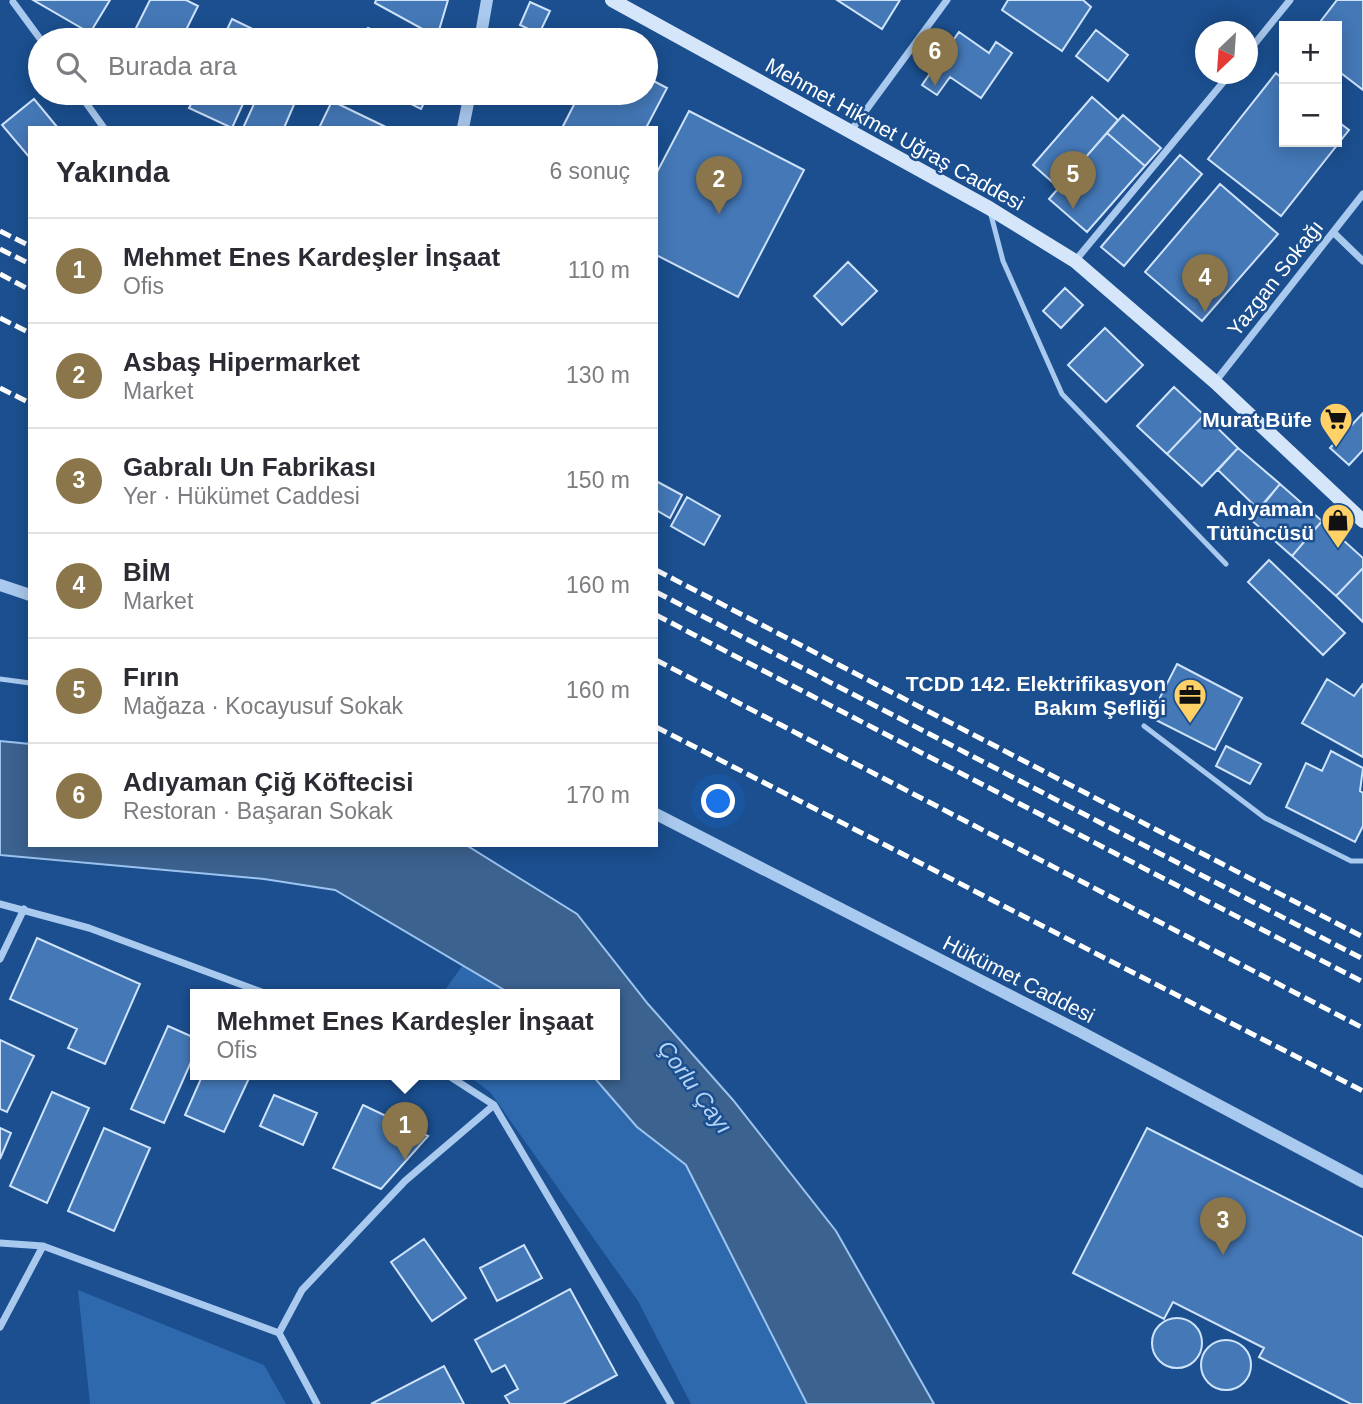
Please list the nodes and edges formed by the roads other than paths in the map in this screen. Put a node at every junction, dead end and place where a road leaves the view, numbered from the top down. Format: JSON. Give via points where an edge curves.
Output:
{"nodes":[{"id":1,"x":487,"y":0,"type":"edge"},
{"id":2,"x":612,"y":0,"type":"edge"},
{"id":3,"x":947,"y":0,"type":"edge"},
{"id":4,"x":1290,"y":0,"type":"edge"},
{"id":5,"x":13,"y":2,"type":"dead end"},
{"id":6,"x":32,"y":28,"type":"edge"},
{"id":7,"x":482,"y":28,"type":"edge"},
{"id":8,"x":1258,"y":40,"type":"edge"},
{"id":9,"x":1222,"y":84,"type":"edge"},
{"id":10,"x":88,"y":105,"type":"edge"},
{"id":11,"x":468,"y":105,"type":"edge"},
{"id":12,"x":103,"y":126,"type":"edge"},
{"id":13,"x":463,"y":126,"type":"edge"},
{"id":14,"x":850,"y":132,"type":"junction"},
{"id":15,"x":1363,"y":194,"type":"edge"},
{"id":16,"x":989,"y":208,"type":"junction"},
{"id":17,"x":1333,"y":232,"type":"junction"},
{"id":18,"x":1075,"y":261,"type":"junction"},
{"id":19,"x":1363,"y":261,"type":"edge"},
{"id":20,"x":1215,"y":382,"type":"junction"},
{"id":21,"x":1363,"y":521,"type":"edge"},
{"id":22,"x":1226,"y":564,"type":"dead end"},
{"id":23,"x":0,"y":585,"type":"edge"},
{"id":24,"x":28,"y":594,"type":"edge"},
{"id":25,"x":0,"y":679,"type":"edge"},
{"id":26,"x":28,"y":683,"type":"edge"},
{"id":27,"x":1144,"y":726,"type":"dead end"},
{"id":28,"x":658,"y":815,"type":"edge"},
{"id":29,"x":1363,"y":861,"type":"edge"},
{"id":30,"x":0,"y":904,"type":"edge"},
{"id":31,"x":24,"y":909,"type":"junction"},
{"id":32,"x":0,"y":960,"type":"edge"},
{"id":33,"x":254,"y":989,"type":"edge"},
{"id":34,"x":455,"y":1080,"type":"edge"},
{"id":35,"x":494,"y":1105,"type":"junction"},
{"id":36,"x":1363,"y":1182,"type":"edge"},
{"id":37,"x":0,"y":1243,"type":"edge"},
{"id":38,"x":43,"y":1246,"type":"junction"},
{"id":39,"x":0,"y":1327,"type":"edge"},
{"id":40,"x":279,"y":1333,"type":"junction"},
{"id":41,"x":317,"y":1404,"type":"edge"},
{"id":42,"x":671,"y":1404,"type":"edge"}],
"edges":[{"from":1,"to":7,"type":"street"},
{"from":2,"to":14,"type":"main road","name":"Mehmet Hikmet Uğraş Caddesi"},
{"from":3,"to":14,"type":"street"},
{"from":4,"to":8,"type":"street"},
{"from":5,"to":6,"type":"street"},
{"from":9,"to":18,"type":"street"},
{"from":10,"to":12,"type":"street"},
{"from":11,"to":13,"type":"street"},
{"from":14,"to":16,"type":"main road","name":"Mehmet Hikmet Uğraş Caddesi"},
{"from":15,"to":17,"type":"street","name":"Yazgan Sokağı"},
{"from":16,"to":18,"type":"main road","name":"Mehmet Hikmet Uğraş Caddesi"},
{"from":16,"to":22,"type":"lane","via":[[1003,261],[1062,394]]},
{"from":17,"to":19,"type":"street"},
{"from":17,"to":20,"type":"street","name":"Yazgan Sokağı"},
{"from":18,"to":20,"type":"main road","name":"Mehmet Hikmet Uğraş Caddesi"},
{"from":20,"to":21,"type":"main road","name":"Mehmet Hikmet Uğraş Caddesi"},
{"from":23,"to":24,"type":"street"},
{"from":25,"to":26,"type":"lane"},
{"from":27,"to":29,"type":"lane","via":[[1265,818],[1351,861]]},
{"from":28,"to":36,"type":"street","name":"Hükümet Caddesi"},
{"from":30,"to":31,"type":"street"},
{"from":31,"to":32,"type":"street"},
{"from":31,"to":33,"type":"street"},
{"from":34,"to":35,"type":"street"},
{"from":35,"to":40,"type":"street","via":[[405,1181],[302,1290]]},
{"from":35,"to":42,"type":"street"},
{"from":37,"to":38,"type":"street"},
{"from":38,"to":39,"type":"street"},
{"from":38,"to":40,"type":"street"},
{"from":40,"to":41,"type":"street"}]}
